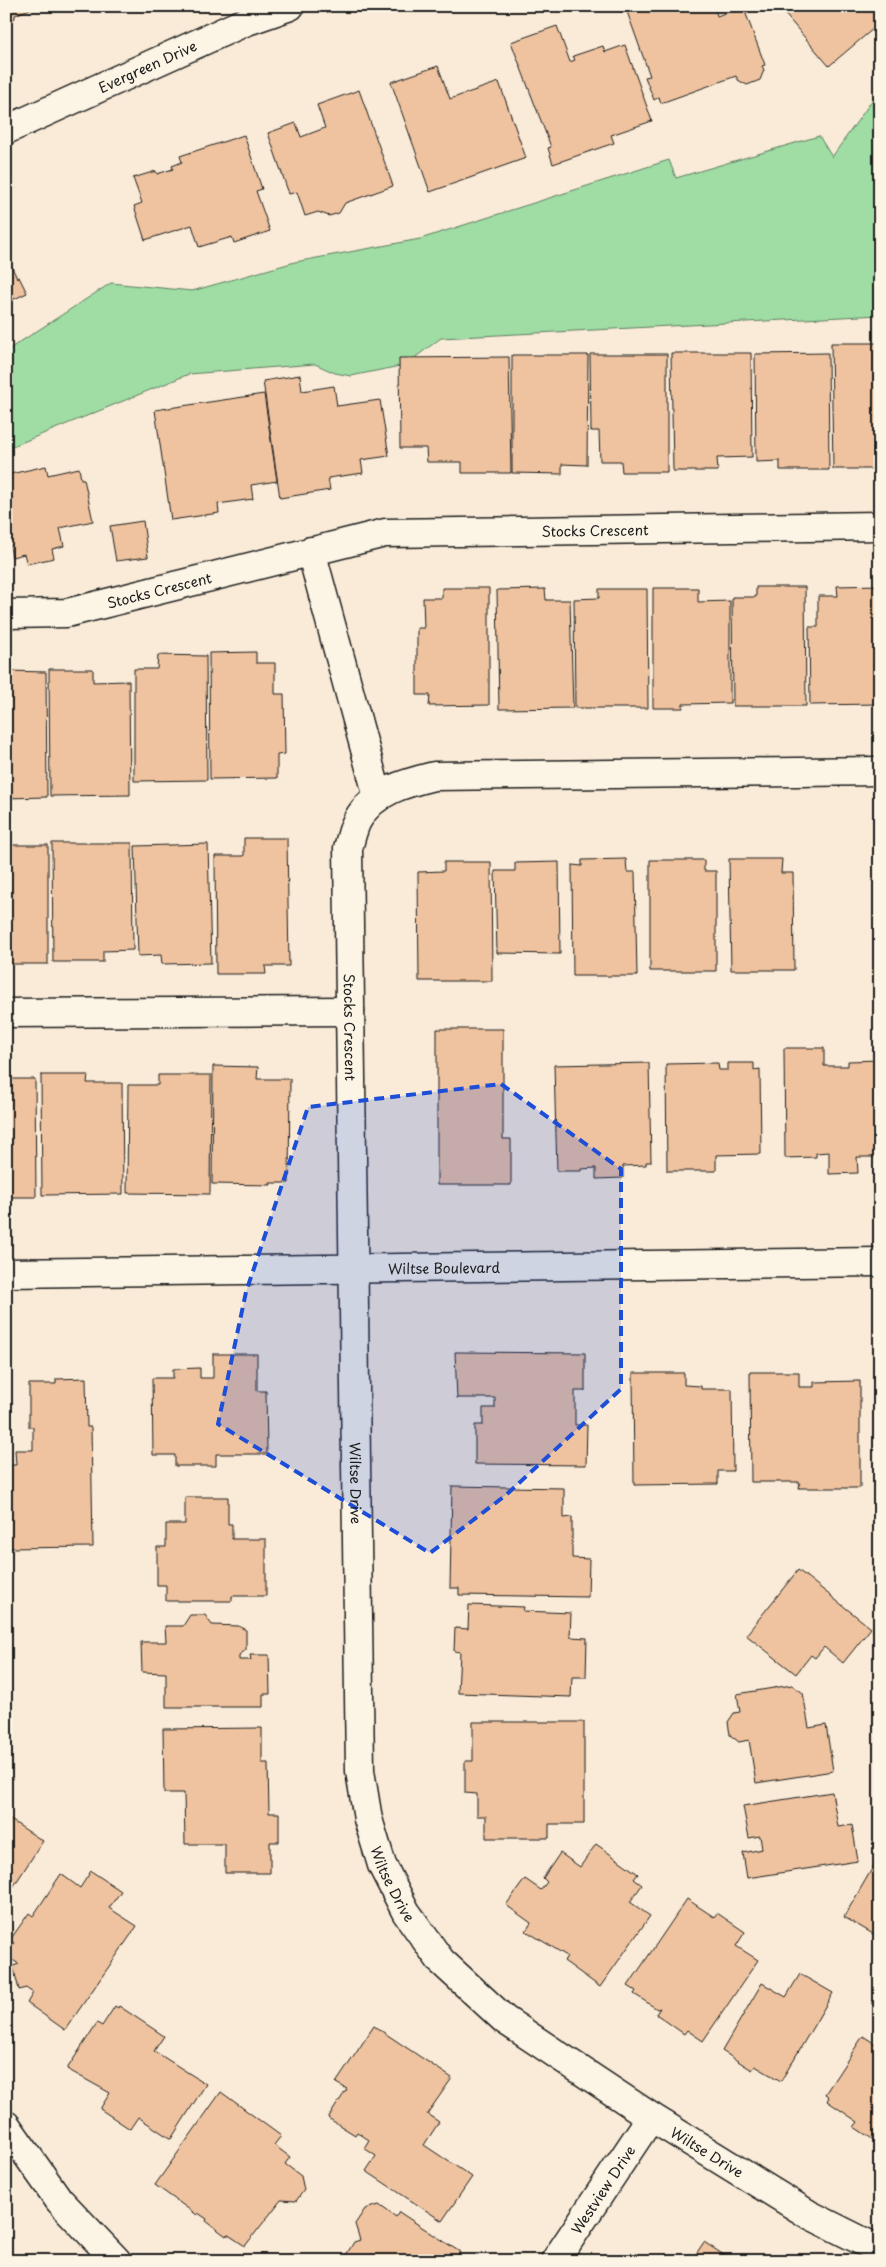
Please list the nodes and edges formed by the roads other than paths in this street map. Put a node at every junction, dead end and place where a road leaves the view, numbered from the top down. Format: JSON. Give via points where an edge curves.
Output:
{"nodes":[{"id":1,"x":290,"y":6,"type":"edge"},
{"id":2,"x":6,"y":130,"type":"edge"},
{"id":3,"x":880,"y":526,"type":"edge"},
{"id":4,"x":311,"y":551,"type":"junction"},
{"id":5,"x":6,"y":614,"type":"edge"},
{"id":6,"x":880,"y":771,"type":"edge"},
{"id":7,"x":378,"y":797,"type":"junction"},
{"id":8,"x":350,"y":1011,"type":"junction"},
{"id":9,"x":6,"y":1013,"type":"edge"},
{"id":10,"x":880,"y":1262,"type":"edge"},
{"id":11,"x":354,"y":1268,"type":"junction"},
{"id":12,"x":6,"y":1273,"type":"edge"},
{"id":13,"x":651,"y":2117,"type":"junction"},
{"id":14,"x":6,"y":2125,"type":"edge"},
{"id":15,"x":880,"y":2250,"type":"edge"},
{"id":16,"x":117,"y":2261,"type":"edge"},
{"id":17,"x":555,"y":2261,"type":"edge"}],
"edges":[{"from":1,"to":2,"type":"street","name":"Evergreen Drive","via":[[247,21]]},
{"from":3,"to":4,"type":"street","name":"Stocks Crescent","via":[[385,533]]},
{"from":4,"to":5,"type":"street","name":"Stocks Crescent","via":[[68,613]]},
{"from":4,"to":7,"type":"street"},
{"from":6,"to":7,"type":"street","name":"Stocks Crescent","via":[[434,776],[404,783]]},
{"from":7,"to":8,"type":"street","name":"Stocks Crescent","via":[[358,819],[348,848]]},
{"from":8,"to":9,"type":"street"},
{"from":8,"to":11,"type":"street","name":"Stocks Crescent"},
{"from":10,"to":11,"type":"street","name":"Wiltse Boulevard"},
{"from":11,"to":12,"type":"street","name":"Wiltse Boulevard"},
{"from":11,"to":13,"type":"street","name":"Wiltse Drive","via":[[360,1771],[368,1819],[382,1865],[406,1912],[440,1961],[505,2020]]},
{"from":13,"to":15,"type":"street","name":"Wiltse Drive","via":[[808,2214]]},
{"from":13,"to":17,"type":"street","name":"Westview Drive"},
{"from":14,"to":16,"type":"street","via":[[59,2200]]}]}
